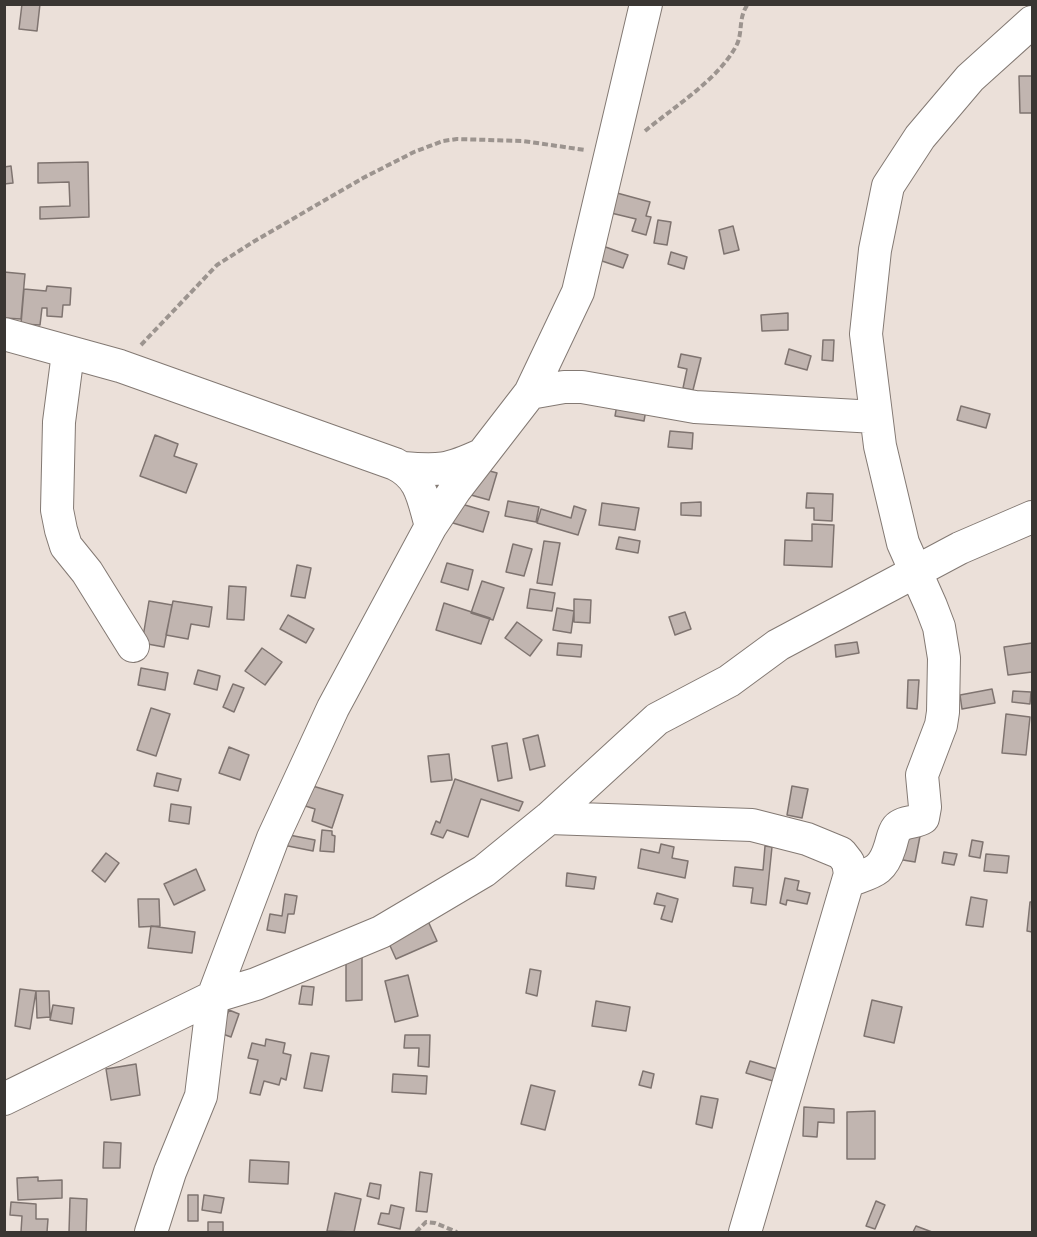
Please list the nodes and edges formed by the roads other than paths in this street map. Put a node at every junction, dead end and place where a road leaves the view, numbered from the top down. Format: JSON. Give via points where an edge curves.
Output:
{"nodes":[{"id":1,"x":646,"y":4,"type":"edge"},
{"id":2,"x":1032,"y":22,"type":"edge"},
{"id":3,"x":4,"y":334,"type":"edge"},
{"id":4,"x":68,"y":353,"type":"junction"},
{"id":5,"x":530,"y":393,"type":"junction"},
{"id":6,"x":876,"y":417,"type":"junction"},
{"id":7,"x":481,"y":455,"type":"junction"},
{"id":8,"x":404,"y":468,"type":"junction"},
{"id":9,"x":1032,"y":517,"type":"edge"},
{"id":10,"x":432,"y":526,"type":"junction"},
{"id":11,"x":916,"y":573,"type":"junction"},
{"id":12,"x":133,"y":646,"type":"dead end"},
{"id":13,"x":549,"y":818,"type":"junction"},
{"id":14,"x":848,"y":881,"type":"junction"},
{"id":15,"x":213,"y":997,"type":"junction"},
{"id":16,"x":4,"y":1099,"type":"edge"},
{"id":17,"x":151,"y":1233,"type":"edge"},
{"id":18,"x":745,"y":1233,"type":"edge"}],
"edges":[{"from":1,"to":5,"type":"street","via":[[579,292]]},
{"from":2,"to":6,"type":"street","via":[[970,78],[920,137],[888,186],[875,250],[866,334]]},
{"from":3,"to":4,"type":"street"},
{"from":4,"to":8,"type":"street","via":[[120,366]]},
{"from":4,"to":12,"type":"street","via":[[59,422],[57,510],[61,530],[66,546]]},
{"from":5,"to":6,"type":"street","via":[[582,387],[695,407]]},
{"from":5,"to":7,"type":"street"},
{"from":6,"to":11,"type":"street","via":[[903,543]]},
{"from":7,"to":8,"type":"street","via":[[448,469]]},
{"from":7,"to":10,"type":"street"},
{"from":8,"to":10,"type":"street","via":[[417,482]]},
{"from":9,"to":11,"type":"street","via":[[960,548]]},
{"from":10,"to":15,"type":"street","via":[[328,718],[273,838]]},
{"from":11,"to":13,"type":"street","via":[[778,645],[729,681],[657,719]]},
{"from":11,"to":14,"type":"street","via":[[939,627],[944,658],[944,712],[922,775],[925,813],[918,822],[898,828],[882,866]]},
{"from":13,"to":14,"type":"street","via":[[752,825],[807,839],[841,853],[850,867]]},
{"from":13,"to":15,"type":"street","via":[[484,871],[381,932],[256,984]]},
{"from":14,"to":18,"type":"street"},
{"from":15,"to":16,"type":"street"},
{"from":15,"to":17,"type":"street","via":[[201,1096],[170,1172]]}]}
